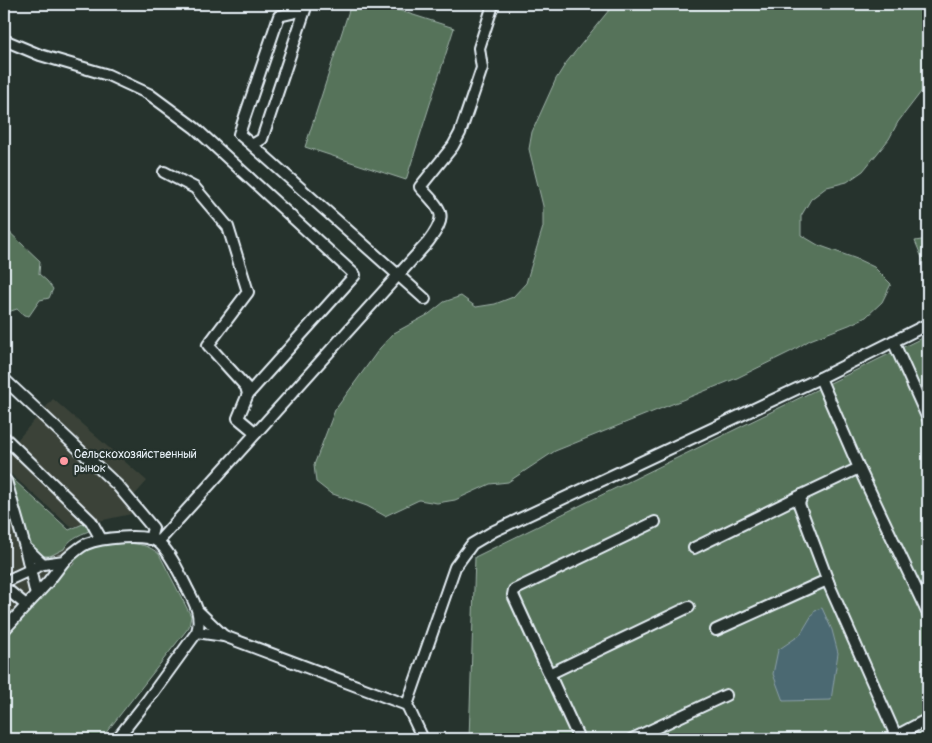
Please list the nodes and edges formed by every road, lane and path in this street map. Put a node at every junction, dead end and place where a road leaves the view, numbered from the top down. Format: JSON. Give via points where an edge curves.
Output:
{"nodes":[{"id":1,"x":492,"y":8,"type":"dead end"},
{"id":2,"x":4,"y":40,"type":"edge"},
{"id":3,"x":252,"y":145,"type":"junction"},
{"id":4,"x":164,"y":172,"type":"dead end"},
{"id":5,"x":398,"y":275,"type":"junction"},
{"id":6,"x":425,"y":299,"type":"dead end"},
{"id":7,"x":928,"y":324,"type":"edge"},
{"id":8,"x":893,"y":341,"type":"junction"},
{"id":9,"x":820,"y":378,"type":"junction"},
{"id":10,"x":4,"y":379,"type":"edge"},
{"id":11,"x":248,"y":394,"type":"junction"},
{"id":12,"x":928,"y":419,"type":"edge"},
{"id":13,"x":256,"y":433,"type":"junction"},
{"id":14,"x":4,"y":437,"type":"edge"},
{"id":15,"x":859,"y":468,"type":"junction"},
{"id":16,"x":5,"y":483,"type":"edge"},
{"id":17,"x":802,"y":495,"type":"junction"},
{"id":18,"x":655,"y":522,"type":"dead end"},
{"id":19,"x":101,"y":539,"type":"junction"},
{"id":20,"x":154,"y":540,"type":"junction"},
{"id":21,"x":25,"y":547,"type":"junction"},
{"id":22,"x":694,"y":548,"type":"dead end"},
{"id":23,"x":64,"y":561,"type":"junction"},
{"id":24,"x":43,"y":564,"type":"junction"},
{"id":25,"x":31,"y":569,"type":"junction"},
{"id":26,"x":4,"y":582,"type":"edge"},
{"id":27,"x":829,"y":584,"type":"junction"},
{"id":28,"x":4,"y":587,"type":"edge"},
{"id":29,"x":36,"y":595,"type":"junction"},
{"id":30,"x":26,"y":605,"type":"junction"},
{"id":31,"x":689,"y":607,"type":"dead end"},
{"id":32,"x":198,"y":611,"type":"junction"},
{"id":33,"x":928,"y":614,"type":"edge"},
{"id":34,"x":4,"y":630,"type":"edge"},
{"id":35,"x":716,"y":630,"type":"dead end"},
{"id":36,"x":197,"y":632,"type":"junction"},
{"id":37,"x":224,"y":636,"type":"junction"},
{"id":38,"x":549,"y":674,"type":"junction"},
{"id":39,"x":726,"y":695,"type":"dead end"},
{"id":40,"x":407,"y":706,"type":"junction"},
{"id":41,"x":928,"y":718,"type":"edge"},
{"id":42,"x":895,"y":738,"type":"edge"},
{"id":43,"x":117,"y":739,"type":"edge"},
{"id":44,"x":423,"y":739,"type":"edge"},
{"id":45,"x":579,"y":739,"type":"edge"},
{"id":46,"x":632,"y":739,"type":"edge"}],
"edges":[{"from":1,"to":5,"type":"street","via":[[479,48],[482,68],[460,133],[420,187],[438,208],[440,226]]},
{"from":2,"to":11,"type":"street","via":[[40,55],[108,75],[149,94],[196,128],[355,275]]},
{"from":3,"to":3,"type":"street","via":[[262,139],[305,10],[278,16],[239,134]]},
{"from":3,"to":5,"type":"street"},
{"from":4,"to":11,"type":"street","via":[[195,188],[228,227],[248,292],[208,345],[246,387]]},
{"from":5,"to":6,"type":"street"},
{"from":5,"to":13,"type":"street"},
{"from":7,"to":8,"type":"street"},
{"from":8,"to":9,"type":"street"},
{"from":8,"to":12,"type":"street"},
{"from":9,"to":15,"type":"street"},
{"from":9,"to":40,"type":"street","via":[[472,544],[455,567]]},
{"from":10,"to":20,"type":"street","via":[[117,485],[153,528]]},
{"from":11,"to":13,"type":"street","via":[[238,418]]},
{"from":13,"to":20,"type":"street"},
{"from":14,"to":19,"type":"street","via":[[91,521]]},
{"from":15,"to":17,"type":"street"},
{"from":15,"to":33,"type":"street"},
{"from":16,"to":21,"type":"street"},
{"from":17,"to":22,"type":"street"},
{"from":17,"to":27,"type":"street","via":[[799,504]]},
{"from":18,"to":38,"type":"street","via":[[514,590],[513,595]]},
{"from":19,"to":20,"type":"street"},
{"from":19,"to":23,"type":"street","via":[[84,545]]},
{"from":20,"to":32,"type":"street","via":[[180,574]]},
{"from":21,"to":24,"type":"street"},
{"from":21,"to":25,"type":"street"},
{"from":23,"to":24,"type":"street"},
{"from":23,"to":29,"type":"street"},
{"from":24,"to":25,"type":"street"},
{"from":25,"to":26,"type":"street"},
{"from":25,"to":29,"type":"street"},
{"from":27,"to":35,"type":"street","via":[[827,580]]},
{"from":27,"to":42,"type":"street"},
{"from":28,"to":30,"type":"street"},
{"from":29,"to":30,"type":"street"},
{"from":30,"to":34,"type":"street"},
{"from":31,"to":38,"type":"street"},
{"from":32,"to":36,"type":"street"},
{"from":32,"to":37,"type":"street"},
{"from":36,"to":37,"type":"street"},
{"from":36,"to":43,"type":"street"},
{"from":37,"to":40,"type":"street"},
{"from":38,"to":45,"type":"street"},
{"from":39,"to":46,"type":"street"},
{"from":40,"to":44,"type":"street"},
{"from":41,"to":42,"type":"street"}]}
